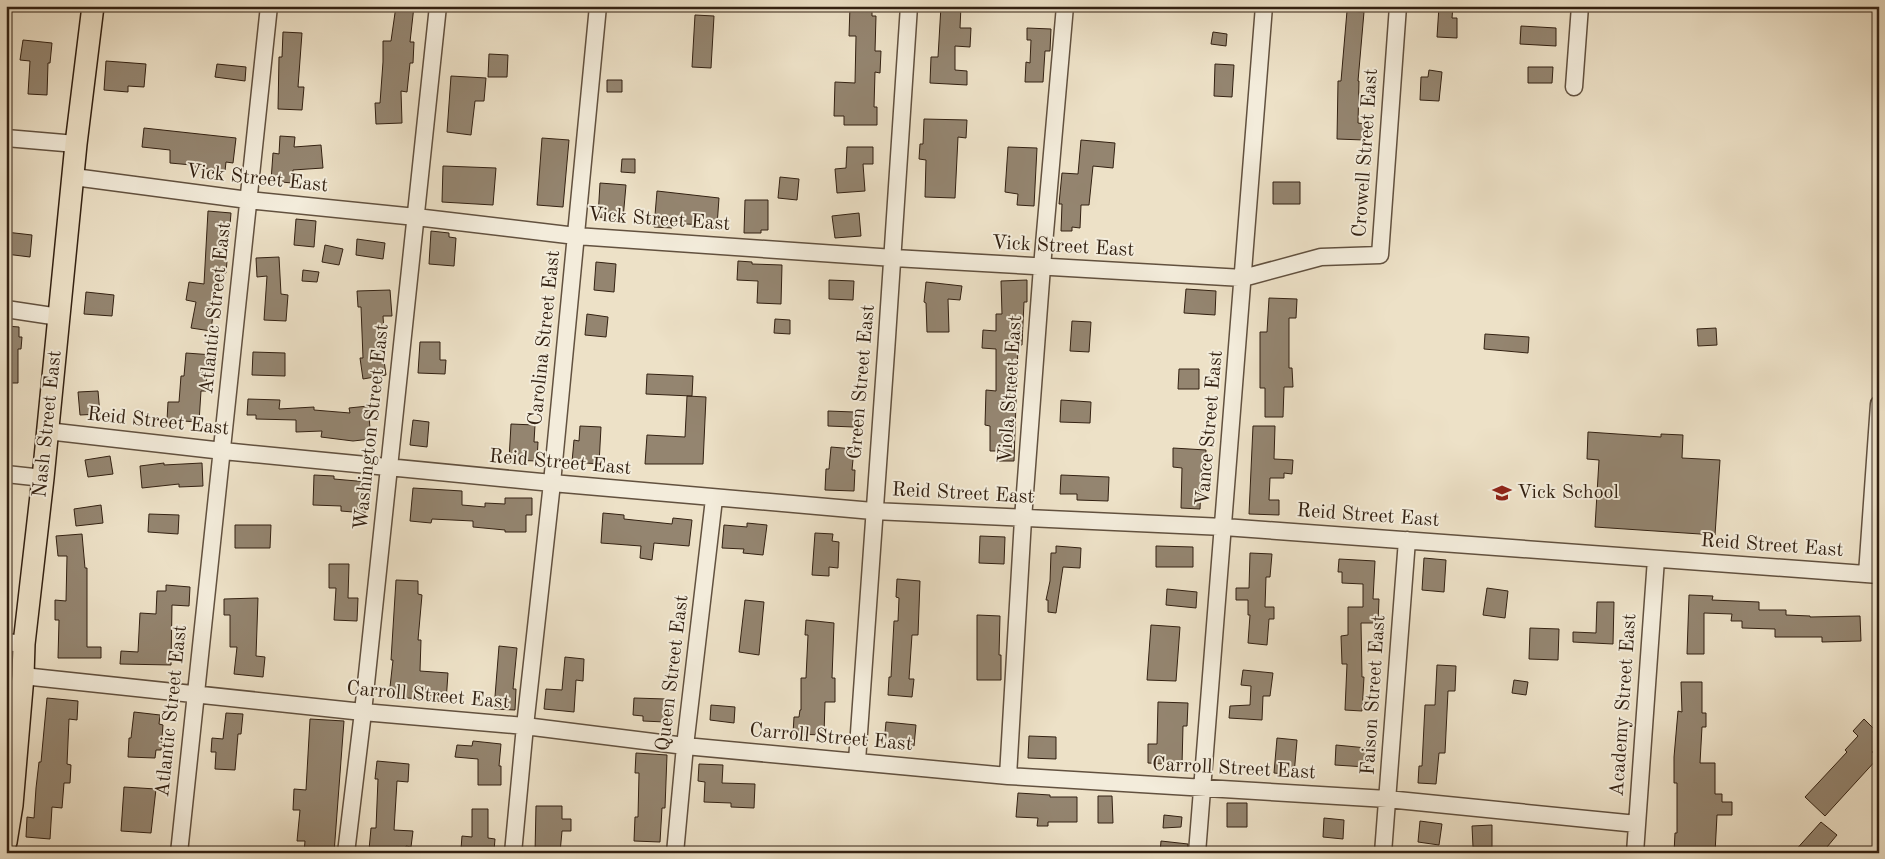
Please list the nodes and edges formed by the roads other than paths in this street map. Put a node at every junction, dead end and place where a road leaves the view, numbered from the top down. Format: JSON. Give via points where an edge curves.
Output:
{"nodes":[{"id":1,"x":93,"y":6,"type":"edge"},
{"id":2,"x":269,"y":6,"type":"edge"},
{"id":3,"x":438,"y":6,"type":"edge"},
{"id":4,"x":598,"y":6,"type":"edge"},
{"id":5,"x":909,"y":6,"type":"edge"},
{"id":6,"x":1065,"y":6,"type":"edge"},
{"id":7,"x":1264,"y":6,"type":"edge"},
{"id":8,"x":1398,"y":6,"type":"edge"},
{"id":9,"x":1580,"y":6,"type":"edge"},
{"id":10,"x":1574,"y":87,"type":"dead end"},
{"id":11,"x":6,"y":138,"type":"edge"},
{"id":12,"x":76,"y":144,"type":"junction"},
{"id":13,"x":74,"y":177,"type":"junction"},
{"id":14,"x":248,"y":200,"type":"junction"},
{"id":15,"x":416,"y":217,"type":"junction"},
{"id":16,"x":576,"y":236,"type":"junction"},
{"id":17,"x":894,"y":258,"type":"junction"},
{"id":18,"x":1042,"y":267,"type":"junction"},
{"id":19,"x":1243,"y":278,"type":"junction"},
{"id":20,"x":6,"y":309,"type":"edge"},
{"id":21,"x":59,"y":317,"type":"junction"},
{"id":22,"x":1879,"y":404,"type":"edge"},
{"id":23,"x":47,"y":431,"type":"junction"},
{"id":24,"x":223,"y":451,"type":"junction"},
{"id":25,"x":389,"y":468,"type":"junction"},
{"id":26,"x":6,"y":474,"type":"edge"},
{"id":27,"x":43,"y":478,"type":"junction"},
{"id":28,"x":552,"y":484,"type":"junction"},
{"id":29,"x":714,"y":499,"type":"junction"},
{"id":30,"x":873,"y":511,"type":"junction"},
{"id":31,"x":1023,"y":519,"type":"junction"},
{"id":32,"x":1224,"y":527,"type":"junction"},
{"id":33,"x":1407,"y":540,"type":"junction"},
{"id":34,"x":1656,"y":559,"type":"junction"},
{"id":35,"x":1873,"y":574,"type":"edge"},
{"id":36,"x":15,"y":643,"type":"edge"},
{"id":37,"x":23,"y":676,"type":"junction"},
{"id":38,"x":195,"y":695,"type":"junction"},
{"id":39,"x":363,"y":712,"type":"junction"},
{"id":40,"x":525,"y":726,"type":"junction"},
{"id":41,"x":685,"y":746,"type":"junction"},
{"id":42,"x":856,"y":761,"type":"junction"},
{"id":43,"x":1008,"y":776,"type":"junction"},
{"id":44,"x":1202,"y":788,"type":"junction"},
{"id":45,"x":1387,"y":799,"type":"junction"},
{"id":46,"x":8,"y":816,"type":"edge"},
{"id":47,"x":1637,"y":824,"type":"junction"},
{"id":48,"x":6,"y":842,"type":"edge"},
{"id":49,"x":179,"y":853,"type":"edge"},
{"id":50,"x":346,"y":853,"type":"edge"},
{"id":51,"x":513,"y":853,"type":"edge"},
{"id":52,"x":675,"y":853,"type":"edge"},
{"id":53,"x":1197,"y":853,"type":"edge"},
{"id":54,"x":1383,"y":853,"type":"edge"},
{"id":55,"x":1635,"y":853,"type":"edge"}],
"edges":[{"from":1,"to":12,"type":"main road","name":"Nash Street East"},
{"from":2,"to":14,"type":"street","name":"Atlantic Street East"},
{"from":3,"to":15,"type":"street","name":"Washington Street East"},
{"from":4,"to":16,"type":"street","name":"Carolina Street East"},
{"from":5,"to":17,"type":"street","name":"Green Street East"},
{"from":6,"to":18,"type":"street","name":"Viola Street East"},
{"from":7,"to":19,"type":"street","name":"Vance Street East"},
{"from":8,"to":19,"type":"street","name":"Crowell Street East","via":[[1380,255],[1321,257]]},
{"from":9,"to":10,"type":"street"},
{"from":11,"to":12,"type":"street"},
{"from":12,"to":13,"type":"main road","name":"Nash Street East"},
{"from":13,"to":14,"type":"street","name":"Vick Street East"},
{"from":13,"to":21,"type":"main road","name":"Nash Street East"},
{"from":14,"to":15,"type":"street","name":"Vick Street East"},
{"from":14,"to":24,"type":"street","name":"Atlantic Street East"},
{"from":15,"to":16,"type":"street","name":"Vick Street East"},
{"from":15,"to":25,"type":"street","name":"Washington Street East"},
{"from":16,"to":17,"type":"street","name":"Vick Street East"},
{"from":16,"to":28,"type":"street","name":"Carolina Street East"},
{"from":17,"to":18,"type":"street","name":"Vick Street East"},
{"from":17,"to":30,"type":"street","name":"Green Street East"},
{"from":18,"to":19,"type":"street","name":"Vick Street East"},
{"from":18,"to":31,"type":"street","name":"Viola Street East"},
{"from":19,"to":32,"type":"street","name":"Vance Street East"},
{"from":20,"to":21,"type":"street"},
{"from":21,"to":23,"type":"main road","name":"Nash Street East"},
{"from":22,"to":35,"type":"street"},
{"from":23,"to":24,"type":"street","name":"Reid Street East"},
{"from":23,"to":27,"type":"main road","name":"Nash Street East"},
{"from":24,"to":25,"type":"street","name":"Reid Street East"},
{"from":24,"to":38,"type":"street","name":"Atlantic Street East"},
{"from":25,"to":28,"type":"street","name":"Reid Street East"},
{"from":25,"to":39,"type":"street","name":"Washington Street East"},
{"from":26,"to":27,"type":"street"},
{"from":27,"to":36,"type":"main road","name":"Nash Street East"},
{"from":28,"to":29,"type":"street","name":"Reid Street East"},
{"from":28,"to":40,"type":"street","name":"Carolina Street East"},
{"from":29,"to":30,"type":"street","name":"Reid Street East"},
{"from":29,"to":41,"type":"street","name":"Queen Street East"},
{"from":30,"to":31,"type":"street","name":"Reid Street East"},
{"from":30,"to":42,"type":"street","name":"Green Street East"},
{"from":31,"to":32,"type":"street","name":"Reid Street East"},
{"from":31,"to":43,"type":"street","name":"Viola Street East"},
{"from":32,"to":33,"type":"street","name":"Reid Street East"},
{"from":32,"to":44,"type":"street","name":"Vance Street East"},
{"from":33,"to":34,"type":"street","name":"Reid Street East"},
{"from":33,"to":45,"type":"street","name":"Faison Street East"},
{"from":34,"to":35,"type":"street","name":"Reid Street East"},
{"from":34,"to":47,"type":"street","name":"Academy Street East"},
{"from":36,"to":37,"type":"main road","name":"Nash Street East"},
{"from":37,"to":38,"type":"street","name":"Carroll Street East"},
{"from":37,"to":46,"type":"main road","name":"Nash Street East"},
{"from":38,"to":39,"type":"street","name":"Carroll Street East"},
{"from":38,"to":49,"type":"street","name":"Atlantic Street East"},
{"from":39,"to":40,"type":"street","name":"Carroll Street East"},
{"from":39,"to":50,"type":"street","name":"Washington Street East"},
{"from":40,"to":41,"type":"street","name":"Carroll Street East"},
{"from":40,"to":51,"type":"street","name":"Carolina Street East"},
{"from":41,"to":42,"type":"street","name":"Carroll Street East"},
{"from":41,"to":52,"type":"street","name":"Queen Street East"},
{"from":42,"to":43,"type":"street","name":"Carroll Street East"},
{"from":43,"to":44,"type":"street","name":"Carroll Street East"},
{"from":44,"to":45,"type":"street","name":"Carroll Street East"},
{"from":44,"to":53,"type":"street","name":"Vance Street East"},
{"from":45,"to":47,"type":"street","name":"Carroll Street East"},
{"from":45,"to":54,"type":"street","name":"Faison Street East"},
{"from":46,"to":48,"type":"main road","name":"Nash Street East"},
{"from":47,"to":55,"type":"street","name":"Academy Street East"}]}
